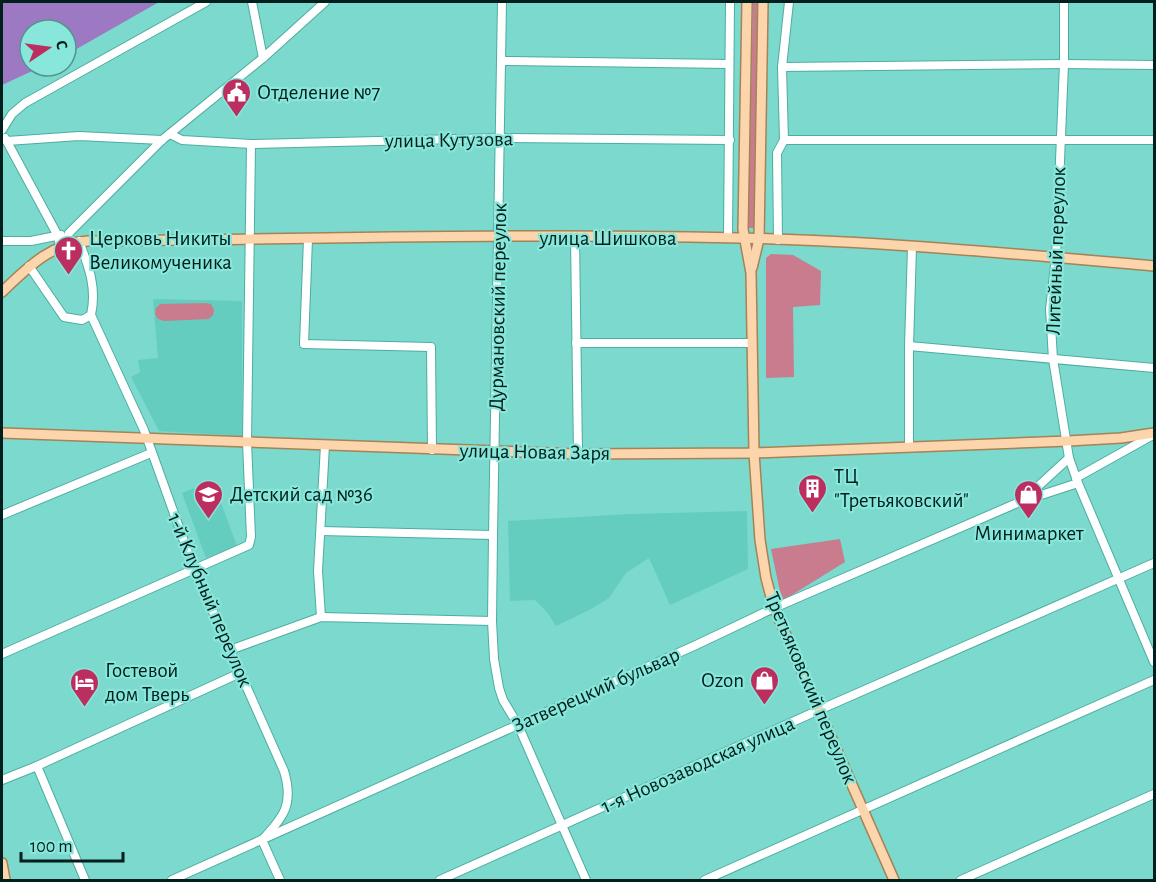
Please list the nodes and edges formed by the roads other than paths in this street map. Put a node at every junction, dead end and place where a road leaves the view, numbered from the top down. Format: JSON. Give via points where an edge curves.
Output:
{"nodes":[{"id":1,"x":206,"y":2,"type":"edge"},
{"id":2,"x":252,"y":2,"type":"edge"},
{"id":3,"x":325,"y":2,"type":"edge"},
{"id":4,"x":502,"y":2,"type":"edge"},
{"id":5,"x":730,"y":2,"type":"edge"},
{"id":6,"x":747,"y":2,"type":"edge"},
{"id":7,"x":763,"y":2,"type":"edge"},
{"id":8,"x":789,"y":2,"type":"edge"},
{"id":9,"x":1064,"y":2,"type":"edge"},
{"id":10,"x":263,"y":58,"type":"junction"},
{"id":11,"x":502,"y":61,"type":"junction"},
{"id":12,"x":729,"y":64,"type":"junction"},
{"id":13,"x":1064,"y":64,"type":"junction"},
{"id":14,"x":1155,"y":65,"type":"edge"},
{"id":15,"x":782,"y":67,"type":"junction"},
{"id":16,"x":2,"y":131,"type":"edge"},
{"id":17,"x":170,"y":134,"type":"junction"},
{"id":18,"x":501,"y":138,"type":"junction"},
{"id":19,"x":1061,"y":139,"type":"junction"},
{"id":20,"x":162,"y":140,"type":"junction"},
{"id":21,"x":730,"y":140,"type":"junction"},
{"id":22,"x":784,"y":140,"type":"junction"},
{"id":23,"x":1155,"y":140,"type":"edge"},
{"id":24,"x":7,"y":141,"type":"junction"},
{"id":25,"x":251,"y":144,"type":"junction"},
{"id":26,"x":498,"y":237,"type":"junction"},
{"id":27,"x":575,"y":237,"type":"junction"},
{"id":28,"x":728,"y":238,"type":"junction"},
{"id":29,"x":308,"y":239,"type":"junction"},
{"id":30,"x":744,"y":239,"type":"junction"},
{"id":31,"x":759,"y":239,"type":"junction"},
{"id":32,"x":249,"y":240,"type":"junction"},
{"id":33,"x":778,"y":240,"type":"junction"},
{"id":34,"x":2,"y":241,"type":"edge"},
{"id":35,"x":80,"y":241,"type":"junction"},
{"id":36,"x":61,"y":242,"type":"junction"},
{"id":37,"x":912,"y":247,"type":"junction"},
{"id":38,"x":1056,"y":257,"type":"junction"},
{"id":39,"x":29,"y":266,"type":"junction"},
{"id":40,"x":1155,"y":266,"type":"edge"},
{"id":41,"x":751,"y":273,"type":"junction"},
{"id":42,"x":2,"y":292,"type":"edge"},
{"id":43,"x":91,"y":315,"type":"junction"},
{"id":44,"x":576,"y":343,"type":"junction"},
{"id":45,"x":752,"y":343,"type":"junction"},
{"id":46,"x":909,"y":346,"type":"junction"},
{"id":47,"x":1053,"y":359,"type":"junction"},
{"id":48,"x":1155,"y":368,"type":"edge"},
{"id":49,"x":2,"y":433,"type":"edge"},
{"id":50,"x":1155,"y":434,"type":"edge"},
{"id":51,"x":147,"y":438,"type":"junction"},
{"id":52,"x":1068,"y":441,"type":"junction"},
{"id":53,"x":247,"y":442,"type":"junction"},
{"id":54,"x":325,"y":445,"type":"junction"},
{"id":55,"x":909,"y":446,"type":"junction"},
{"id":56,"x":432,"y":450,"type":"junction"},
{"id":57,"x":496,"y":452,"type":"junction"},
{"id":58,"x":151,"y":453,"type":"junction"},
{"id":59,"x":754,"y":453,"type":"junction"},
{"id":60,"x":578,"y":454,"type":"junction"},
{"id":61,"x":1069,"y":458,"type":"junction"},
{"id":62,"x":1077,"y":481,"type":"junction"},
{"id":63,"x":1022,"y":501,"type":"junction"},
{"id":64,"x":2,"y":515,"type":"edge"},
{"id":65,"x":321,"y":531,"type":"junction"},
{"id":66,"x":493,"y":535,"type":"junction"},
{"id":67,"x":1155,"y":563,"type":"edge"},
{"id":68,"x":194,"y":569,"type":"junction"},
{"id":69,"x":1119,"y":579,"type":"junction"},
{"id":70,"x":774,"y":608,"type":"junction"},
{"id":71,"x":321,"y":617,"type":"junction"},
{"id":72,"x":492,"y":621,"type":"junction"},
{"id":73,"x":230,"y":650,"type":"junction"},
{"id":74,"x":2,"y":654,"type":"edge"},
{"id":75,"x":1155,"y":662,"type":"edge"},
{"id":76,"x":240,"y":673,"type":"junction"},
{"id":77,"x":1155,"y":680,"type":"edge"},
{"id":78,"x":819,"y":710,"type":"junction"},
{"id":79,"x":518,"y":724,"type":"junction"},
{"id":80,"x":37,"y":766,"type":"junction"},
{"id":81,"x":2,"y":780,"type":"edge"},
{"id":82,"x":1155,"y":794,"type":"edge"},
{"id":83,"x":863,"y":810,"type":"junction"},
{"id":84,"x":561,"y":826,"type":"junction"},
{"id":85,"x":262,"y":840,"type":"junction"},
{"id":86,"x":2,"y":862,"type":"edge"},
{"id":87,"x":4,"y":880,"type":"edge"},
{"id":88,"x":84,"y":880,"type":"edge"},
{"id":89,"x":172,"y":880,"type":"edge"},
{"id":90,"x":280,"y":880,"type":"edge"},
{"id":91,"x":440,"y":880,"type":"edge"},
{"id":92,"x":586,"y":880,"type":"edge"},
{"id":93,"x":705,"y":880,"type":"edge"},
{"id":94,"x":894,"y":880,"type":"edge"},
{"id":95,"x":961,"y":880,"type":"edge"}],
"edges":[{"from":1,"to":16,"type":"street","via":[[26,103],[12,114]]},
{"from":2,"to":10,"type":"street"},
{"from":3,"to":10,"type":"street"},
{"from":4,"to":11,"type":"street","name":"Дурмановский переулок"},
{"from":5,"to":12,"type":"street"},
{"from":6,"to":30,"type":"main road","name":"Третьяковский переулок"},
{"from":7,"to":31,"type":"main road","name":"Третьяковский переулок"},
{"from":8,"to":15,"type":"street"},
{"from":9,"to":13,"type":"street","name":"Литейный переулок"},
{"from":10,"to":17,"type":"street"},
{"from":11,"to":12,"type":"street"},
{"from":11,"to":18,"type":"street","name":"Дурмановский переулок"},
{"from":12,"to":21,"type":"street"},
{"from":13,"to":14,"type":"street"},
{"from":13,"to":15,"type":"street"},
{"from":13,"to":19,"type":"street","name":"Литейный переулок"},
{"from":15,"to":22,"type":"street"},
{"from":16,"to":24,"type":"street"},
{"from":17,"to":20,"type":"street"},
{"from":17,"to":25,"type":"street","name":"улица Кутузова","via":[[182,140]]},
{"from":18,"to":21,"type":"street","name":"улица Кутузова"},
{"from":18,"to":25,"type":"street","name":"улица Кутузова"},
{"from":18,"to":26,"type":"street","name":"Дурмановский переулок"},
{"from":19,"to":22,"type":"street"},
{"from":19,"to":23,"type":"street"},
{"from":19,"to":38,"type":"street","name":"Литейный переулок"},
{"from":20,"to":24,"type":"street","via":[[79,136]]},
{"from":20,"to":36,"type":"street"},
{"from":21,"to":28,"type":"street"},
{"from":22,"to":33,"type":"street","via":[[777,153]]},
{"from":24,"to":36,"type":"street"},
{"from":25,"to":32,"type":"street"},
{"from":26,"to":27,"type":"main road","name":"улица Шишкова"},
{"from":26,"to":29,"type":"main road","name":"улица Шишкова"},
{"from":26,"to":57,"type":"street","name":"Дурмановский переулок"},
{"from":27,"to":28,"type":"main road","name":"улица Шишкова"},
{"from":27,"to":44,"type":"street"},
{"from":28,"to":30,"type":"main road","name":"улица Шишкова"},
{"from":29,"to":32,"type":"main road","name":"улица Шишкова"},
{"from":29,"to":56,"type":"street","via":[[304,344],[431,347]]},
{"from":30,"to":31,"type":"main road","name":"улица Шишкова"},
{"from":30,"to":41,"type":"main road","name":"Третьяковский переулок"},
{"from":31,"to":33,"type":"main road","name":"улица Шишкова"},
{"from":31,"to":41,"type":"main road","name":"Третьяковский переулок"},
{"from":32,"to":35,"type":"main road","name":"улица Шишкова"},
{"from":32,"to":53,"type":"street"},
{"from":33,"to":37,"type":"main road","name":"улица Шишкова"},
{"from":34,"to":36,"type":"street","name":"улица Шишкова"},
{"from":35,"to":36,"type":"main road","name":"улица Шишкова"},
{"from":35,"to":43,"type":"street","name":"1-й Клубный переулок","via":[[93,284]]},
{"from":36,"to":39,"type":"main road"},
{"from":37,"to":38,"type":"main road","name":"улица Шишкова"},
{"from":37,"to":46,"type":"street"},
{"from":38,"to":40,"type":"main road","name":"улица Шишкова"},
{"from":38,"to":47,"type":"street","name":"Литейный переулок","via":[[1050,309]]},
{"from":39,"to":42,"type":"main road"},
{"from":39,"to":43,"type":"street","via":[[64,317],[82,320]]},
{"from":41,"to":45,"type":"main road","name":"Третьяковский переулок"},
{"from":43,"to":51,"type":"street","name":"1-й Клубный переулок"},
{"from":44,"to":45,"type":"street"},
{"from":44,"to":60,"type":"street"},
{"from":45,"to":59,"type":"main road","name":"Третьяковский переулок"},
{"from":46,"to":47,"type":"street"},
{"from":46,"to":55,"type":"street"},
{"from":47,"to":48,"type":"street"},
{"from":47,"to":52,"type":"street","name":"Литейный переулок"},
{"from":49,"to":51,"type":"main road","name":"улица Новая Заря"},
{"from":50,"to":52,"type":"main road","name":"Затверецкий бульвар"},
{"from":50,"to":62,"type":"street","name":"Затверецкий бульвар"},
{"from":51,"to":53,"type":"main road","name":"улица Новая Заря"},
{"from":51,"to":58,"type":"street","name":"1-й Клубный переулок"},
{"from":52,"to":55,"type":"main road","name":"улица Новая Заря"},
{"from":52,"to":61,"type":"street","name":"Литейный переулок"},
{"from":53,"to":54,"type":"main road","name":"улица Новая Заря"},
{"from":53,"to":68,"type":"street","via":[[249,545]]},
{"from":54,"to":56,"type":"main road","name":"улица Новая Заря"},
{"from":54,"to":65,"type":"street"},
{"from":55,"to":59,"type":"main road","name":"улица Новая Заря"},
{"from":56,"to":57,"type":"main road","name":"улица Новая Заря"},
{"from":57,"to":60,"type":"main road","name":"улица Новая Заря"},
{"from":57,"to":66,"type":"street","name":"Дурмановский переулок"},
{"from":58,"to":64,"type":"street"},
{"from":58,"to":68,"type":"street","name":"1-й Клубный переулок"},
{"from":59,"to":60,"type":"main road","name":"улица Новая Заря"},
{"from":59,"to":70,"type":"main road","name":"Третьяковский переулок","via":[[761,547]]},
{"from":61,"to":62,"type":"street","name":"Литейный переулок"},
{"from":61,"to":63,"type":"street","name":"Затверецкий бульвар"},
{"from":62,"to":63,"type":"street","name":"Затверецкий бульвар"},
{"from":62,"to":69,"type":"street","name":"Литейный переулок"},
{"from":63,"to":70,"type":"street","name":"Затверецкий бульвар"},
{"from":65,"to":66,"type":"street"},
{"from":65,"to":71,"type":"street"},
{"from":66,"to":72,"type":"street","name":"Дурмановский переулок"},
{"from":67,"to":69,"type":"street","name":"1-я Новозаводская улица"},
{"from":68,"to":73,"type":"street","name":"1-й Клубный переулок"},
{"from":68,"to":74,"type":"street"},
{"from":69,"to":75,"type":"street","name":"Литейный переулок"},
{"from":69,"to":78,"type":"street","name":"1-я Новозаводская улица"},
{"from":70,"to":78,"type":"main road","name":"Третьяковский переулок"},
{"from":70,"to":79,"type":"street","name":"Затверецкий бульвар"},
{"from":71,"to":72,"type":"street"},
{"from":71,"to":73,"type":"street"},
{"from":72,"to":79,"type":"street","name":"Дурмановский переулок","via":[[499,688]]},
{"from":73,"to":76,"type":"street","name":"1-й Клубный переулок"},
{"from":76,"to":80,"type":"street"},
{"from":76,"to":85,"type":"street","name":"1-й Клубный переулок","via":[[290,788],[281,820]]},
{"from":77,"to":83,"type":"street"},
{"from":78,"to":83,"type":"main road","name":"Третьяковский переулок"},
{"from":78,"to":84,"type":"street","name":"1-я Новозаводская улица"},
{"from":79,"to":84,"type":"street","name":"Дурмановский переулок"},
{"from":79,"to":85,"type":"street","name":"Затверецкий бульвар"},
{"from":80,"to":81,"type":"street"},
{"from":80,"to":88,"type":"street"},
{"from":82,"to":95,"type":"street"},
{"from":83,"to":93,"type":"street"},
{"from":83,"to":94,"type":"main road","name":"Третьяковский переулок"},
{"from":84,"to":91,"type":"street","name":"1-я Новозаводская улица"},
{"from":84,"to":92,"type":"street","name":"Дурмановский переулок"},
{"from":85,"to":89,"type":"street","name":"Затверецкий бульвар"},
{"from":85,"to":90,"type":"street"},
{"from":86,"to":87,"type":"main road"}]}
